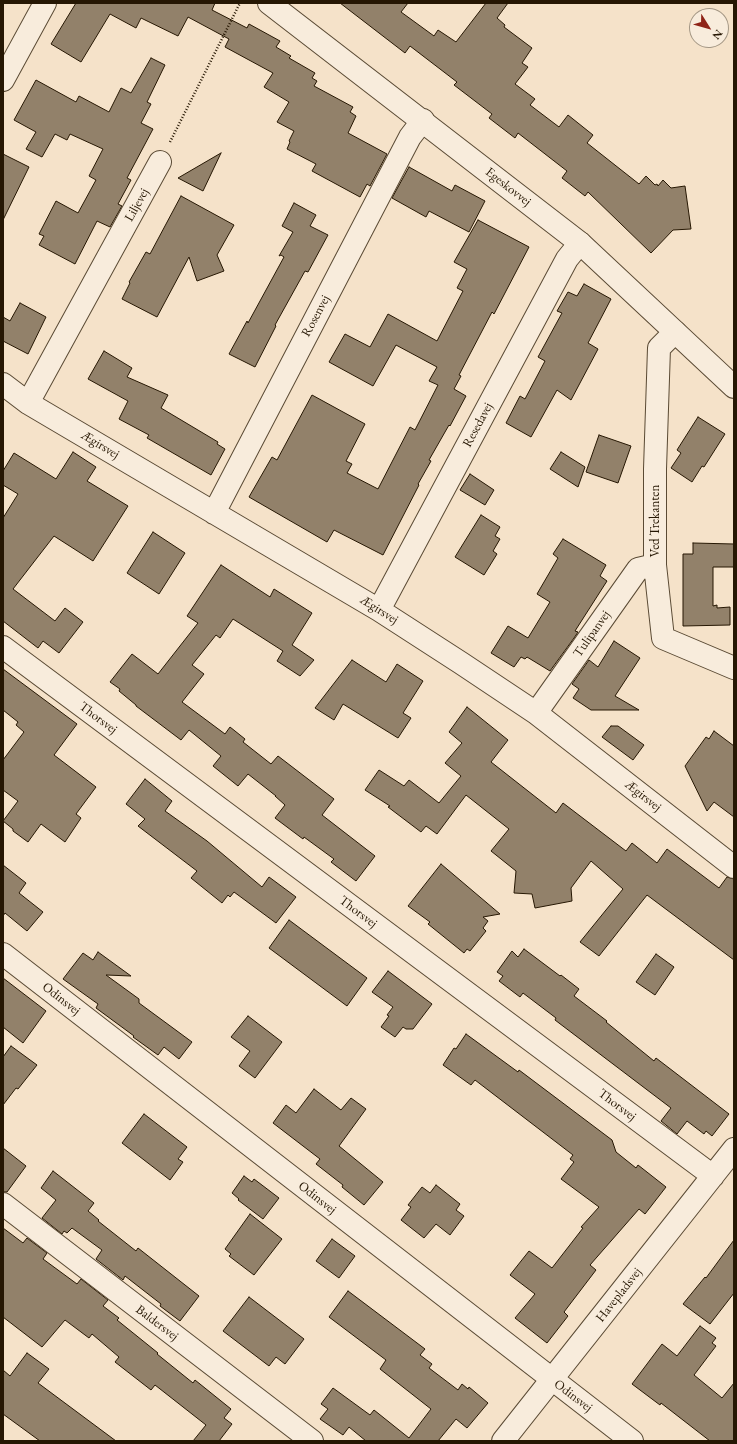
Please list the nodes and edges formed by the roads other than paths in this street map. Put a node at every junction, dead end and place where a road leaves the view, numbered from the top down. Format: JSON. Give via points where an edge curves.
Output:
{"nodes":[{"id":1,"x":45,"y":3,"type":"edge"},
{"id":2,"x":269,"y":3,"type":"edge"},
{"id":3,"x":3,"y":80,"type":"edge"},
{"id":4,"x":423,"y":120,"type":"junction"},
{"id":5,"x":160,"y":162,"type":"road end"},
{"id":6,"x":580,"y":242,"type":"junction"},
{"id":7,"x":675,"y":332,"type":"junction"},
{"id":8,"x":3,"y":384,"type":"edge"},
{"id":9,"x":734,"y":387,"type":"edge"},
{"id":10,"x":28,"y":403,"type":"junction"},
{"id":11,"x":214,"y":513,"type":"junction"},
{"id":12,"x":655,"y":565,"type":"junction"},
{"id":13,"x":378,"y":610,"type":"junction"},
{"id":14,"x":3,"y":647,"type":"edge"},
{"id":15,"x":734,"y":668,"type":"edge"},
{"id":16,"x":536,"y":713,"type":"junction"},
{"id":17,"x":734,"y":867,"type":"edge"},
{"id":18,"x":3,"y":954,"type":"edge"},
{"id":19,"x":734,"y":1149,"type":"edge"},
{"id":20,"x":713,"y":1176,"type":"junction"},
{"id":21,"x":3,"y":1204,"type":"edge"},
{"id":22,"x":552,"y":1380,"type":"junction"},
{"id":23,"x":312,"y":1441,"type":"edge"},
{"id":24,"x":503,"y":1441,"type":"edge"},
{"id":25,"x":632,"y":1441,"type":"edge"}],
"edges":[{"from":1,"to":3,"type":"street"},
{"from":2,"to":4,"type":"street","name":"Egeskovvej"},
{"from":4,"to":6,"type":"street","name":"Egeskovvej"},
{"from":4,"to":11,"type":"street","name":"Rosenvej","via":[[410,137]]},
{"from":5,"to":10,"type":"street","name":"Liljevej"},
{"from":6,"to":7,"type":"street","name":"Egeskovvej"},
{"from":6,"to":13,"type":"street","name":"Resedavej","via":[[564,266]]},
{"from":7,"to":9,"type":"street","name":"Egeskovvej"},
{"from":7,"to":12,"type":"street","name":"Ved Trekanten","via":[[659,348]]},
{"from":8,"to":10,"type":"street","name":"Ægirsvej"},
{"from":10,"to":11,"type":"street","name":"Ægirsvej"},
{"from":11,"to":13,"type":"street","name":"Ægirsvej"},
{"from":12,"to":15,"type":"street","name":"Ved Trekanten","via":[[663,638]]},
{"from":12,"to":16,"type":"street","name":"Tulipanvej","via":[[638,569]]},
{"from":13,"to":16,"type":"street","name":"Ægirsvej"},
{"from":14,"to":20,"type":"street","name":"Thorsvej"},
{"from":16,"to":17,"type":"street","name":"Ægirsvej"},
{"from":18,"to":22,"type":"street","name":"Odinsvej"},
{"from":19,"to":20,"type":"street","name":"Havepladsvej"},
{"from":20,"to":22,"type":"street","name":"Havepladsvej"},
{"from":21,"to":23,"type":"street","name":"Baldersvej"},
{"from":22,"to":24,"type":"street","name":"Havepladsvej"},
{"from":22,"to":25,"type":"street","name":"Odinsvej"}]}
